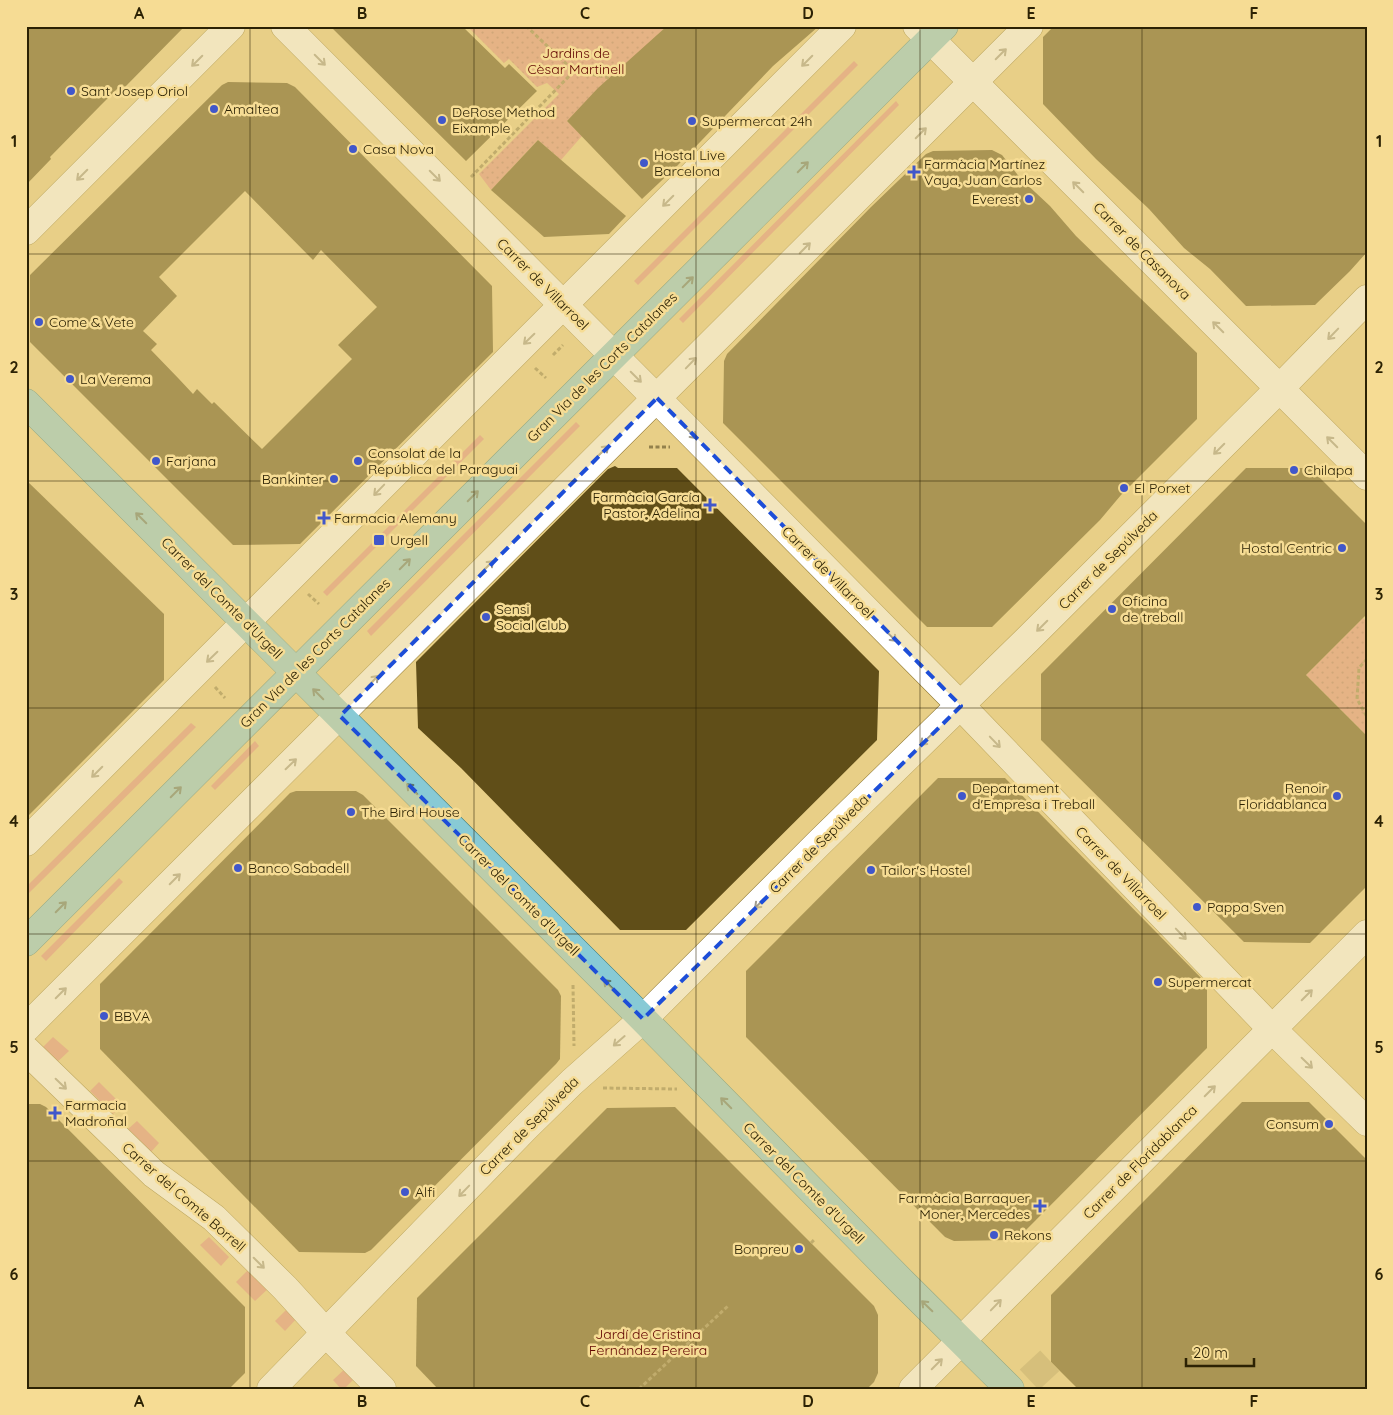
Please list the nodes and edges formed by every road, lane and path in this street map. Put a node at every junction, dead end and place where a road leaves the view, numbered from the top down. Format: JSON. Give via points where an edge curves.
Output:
{"nodes":[{"id":1,"x":232,"y":26,"type":"edge"},
{"id":2,"x":285,"y":26,"type":"edge"},
{"id":3,"x":526,"y":26,"type":"edge"},
{"id":4,"x":842,"y":26,"type":"edge"},
{"id":5,"x":1029,"y":26,"type":"edge"},
{"id":6,"x":931,"y":31,"type":"edge"},
{"id":7,"x":574,"y":70,"type":"junction"},
{"id":8,"x":610,"y":78,"type":"dead end"},
{"id":9,"x":973,"y":81,"type":"junction"},
{"id":10,"x":469,"y":179,"type":"dead end"},
{"id":11,"x":26,"y":230,"type":"edge"},
{"id":12,"x":1367,"y":299,"type":"edge"},
{"id":13,"x":563,"y":304,"type":"junction"},
{"id":14,"x":563,"y":345,"type":"dead end"},
{"id":15,"x":553,"y":355,"type":"dead end"},
{"id":16,"x":614,"y":355,"type":"junction"},
{"id":17,"x":1279,"y":389,"type":"junction"},
{"id":18,"x":657,"y":398,"type":"junction"},
{"id":19,"x":26,"y":403,"type":"edge"},
{"id":20,"x":649,"y":447,"type":"dead end"},
{"id":21,"x":671,"y":447,"type":"dead end"},
{"id":22,"x":1367,"y":476,"type":"edge"},
{"id":23,"x":246,"y":623,"type":"junction"},
{"id":24,"x":1367,"y":659,"type":"edge"},
{"id":25,"x":296,"y":673,"type":"junction"},
{"id":26,"x":961,"y":706,"type":"junction"},
{"id":27,"x":340,"y":716,"type":"junction"},
{"id":28,"x":1367,"y":717,"type":"edge"},
{"id":29,"x":26,"y":842,"type":"edge"},
{"id":30,"x":1367,"y":934,"type":"edge"},
{"id":31,"x":26,"y":942,"type":"edge"},
{"id":32,"x":568,"y":980,"type":"dead end"},
{"id":33,"x":644,"y":1019,"type":"junction"},
{"id":34,"x":26,"y":1028,"type":"edge"},
{"id":35,"x":1272,"y":1029,"type":"junction"},
{"id":36,"x":26,"y":1050,"type":"edge"},
{"id":37,"x":574,"y":1053,"type":"dead end"},
{"id":38,"x":1367,"y":1122,"type":"edge"},
{"id":39,"x":815,"y":1239,"type":"dead end"},
{"id":40,"x":811,"y":1243,"type":"dead end"},
{"id":41,"x":728,"y":1306,"type":"dead end"},
{"id":42,"x":326,"y":1333,"type":"junction"},
{"id":43,"x":962,"y":1340,"type":"junction"},
{"id":44,"x":271,"y":1389,"type":"edge"},
{"id":45,"x":382,"y":1389,"type":"edge"},
{"id":46,"x":639,"y":1389,"type":"edge"},
{"id":47,"x":913,"y":1389,"type":"edge"},
{"id":48,"x":1010,"y":1389,"type":"edge"}],
"edges":[{"from":1,"to":11,"type":"street","one_way":true},
{"from":2,"to":13,"type":"street","name":"Carrer de Villarroel","one_way":true},
{"from":3,"to":7,"type":"path"},
{"from":4,"to":13,"type":"street","one_way":true},
{"from":9,"to":5,"type":"street","one_way":true},
{"from":6,"to":9,"type":"street","name":"Carrer de Casanova"},
{"from":16,"to":6,"type":"main road","name":"Gran Via de les Corts Catalanes","one_way":true},
{"from":7,"to":8,"type":"path"},
{"from":7,"to":10,"type":"path"},
{"from":17,"to":9,"type":"street","name":"Carrer de Casanova","one_way":true},
{"from":18,"to":9,"type":"street","one_way":true},
{"from":12,"to":17,"type":"street","name":"Carrer de Sepúlveda","one_way":true},
{"from":13,"to":16,"type":"street","name":"Carrer de Villarroel"},
{"from":13,"to":23,"type":"street","one_way":true},
{"from":14,"to":15,"type":"path"},
{"from":16,"to":18,"type":"street","name":"Carrer de Villarroel","one_way":true},
{"from":25,"to":16,"type":"main road","name":"Gran Via de les Corts Catalanes","one_way":true},
{"from":22,"to":17,"type":"street","name":"Carrer de Casanova","one_way":true},
{"from":17,"to":26,"type":"street","name":"Carrer de Sepúlveda","one_way":true},
{"from":18,"to":26,"type":"street","name":"Carrer de Villarroel","one_way":true},
{"from":27,"to":18,"type":"street","one_way":true},
{"from":23,"to":19,"type":"main road","name":"Carrer del Comte d'Urgell","one_way":true},
{"from":20,"to":21,"type":"path"},
{"from":23,"to":25,"type":"main road","name":"Carrer del Comte d'Urgell"},
{"from":23,"to":29,"type":"street","one_way":true},
{"from":24,"to":28,"type":"path","via":[[1359,668],[1357,699]]},
{"from":27,"to":25,"type":"main road","name":"Carrer del Comte d'Urgell","one_way":true},
{"from":31,"to":25,"type":"main road","name":"Gran Via de les Corts Catalanes","one_way":true},
{"from":26,"to":33,"type":"street","name":"Carrer de Sepúlveda","one_way":true},
{"from":26,"to":35,"type":"street","name":"Carrer de Villarroel","one_way":true},
{"from":33,"to":27,"type":"main road","name":"Carrer del Comte d'Urgell","one_way":true},
{"from":34,"to":27,"type":"street","one_way":true},
{"from":35,"to":30,"type":"street","name":"Carrer de Floridablanca","one_way":true},
{"from":32,"to":37,"type":"path","via":[[573,986]]},
{"from":33,"to":42,"type":"street","name":"Carrer de Sepúlveda","one_way":true,"via":[[526,1127]]},
{"from":43,"to":33,"type":"main road","name":"Carrer del Comte d'Urgell","one_way":true},
{"from":35,"to":38,"type":"street","name":"Carrer de Villarroel","one_way":true},
{"from":43,"to":35,"type":"street","name":"Carrer de Floridablanca","one_way":true},
{"from":36,"to":42,"type":"street","name":"Carrer del Comte Borrell","one_way":true,"via":[[154,1174],[214,1218]]},
{"from":39,"to":40,"type":"path"},
{"from":41,"to":46,"type":"path"},
{"from":42,"to":44,"type":"street","name":"Carrer de Sepúlveda"},
{"from":42,"to":45,"type":"street","name":"Carrer del Comte Borrell"},
{"from":47,"to":43,"type":"street","name":"Carrer de Floridablanca","one_way":true},
{"from":43,"to":48,"type":"main road","name":"Carrer del Comte d'Urgell"}]}
